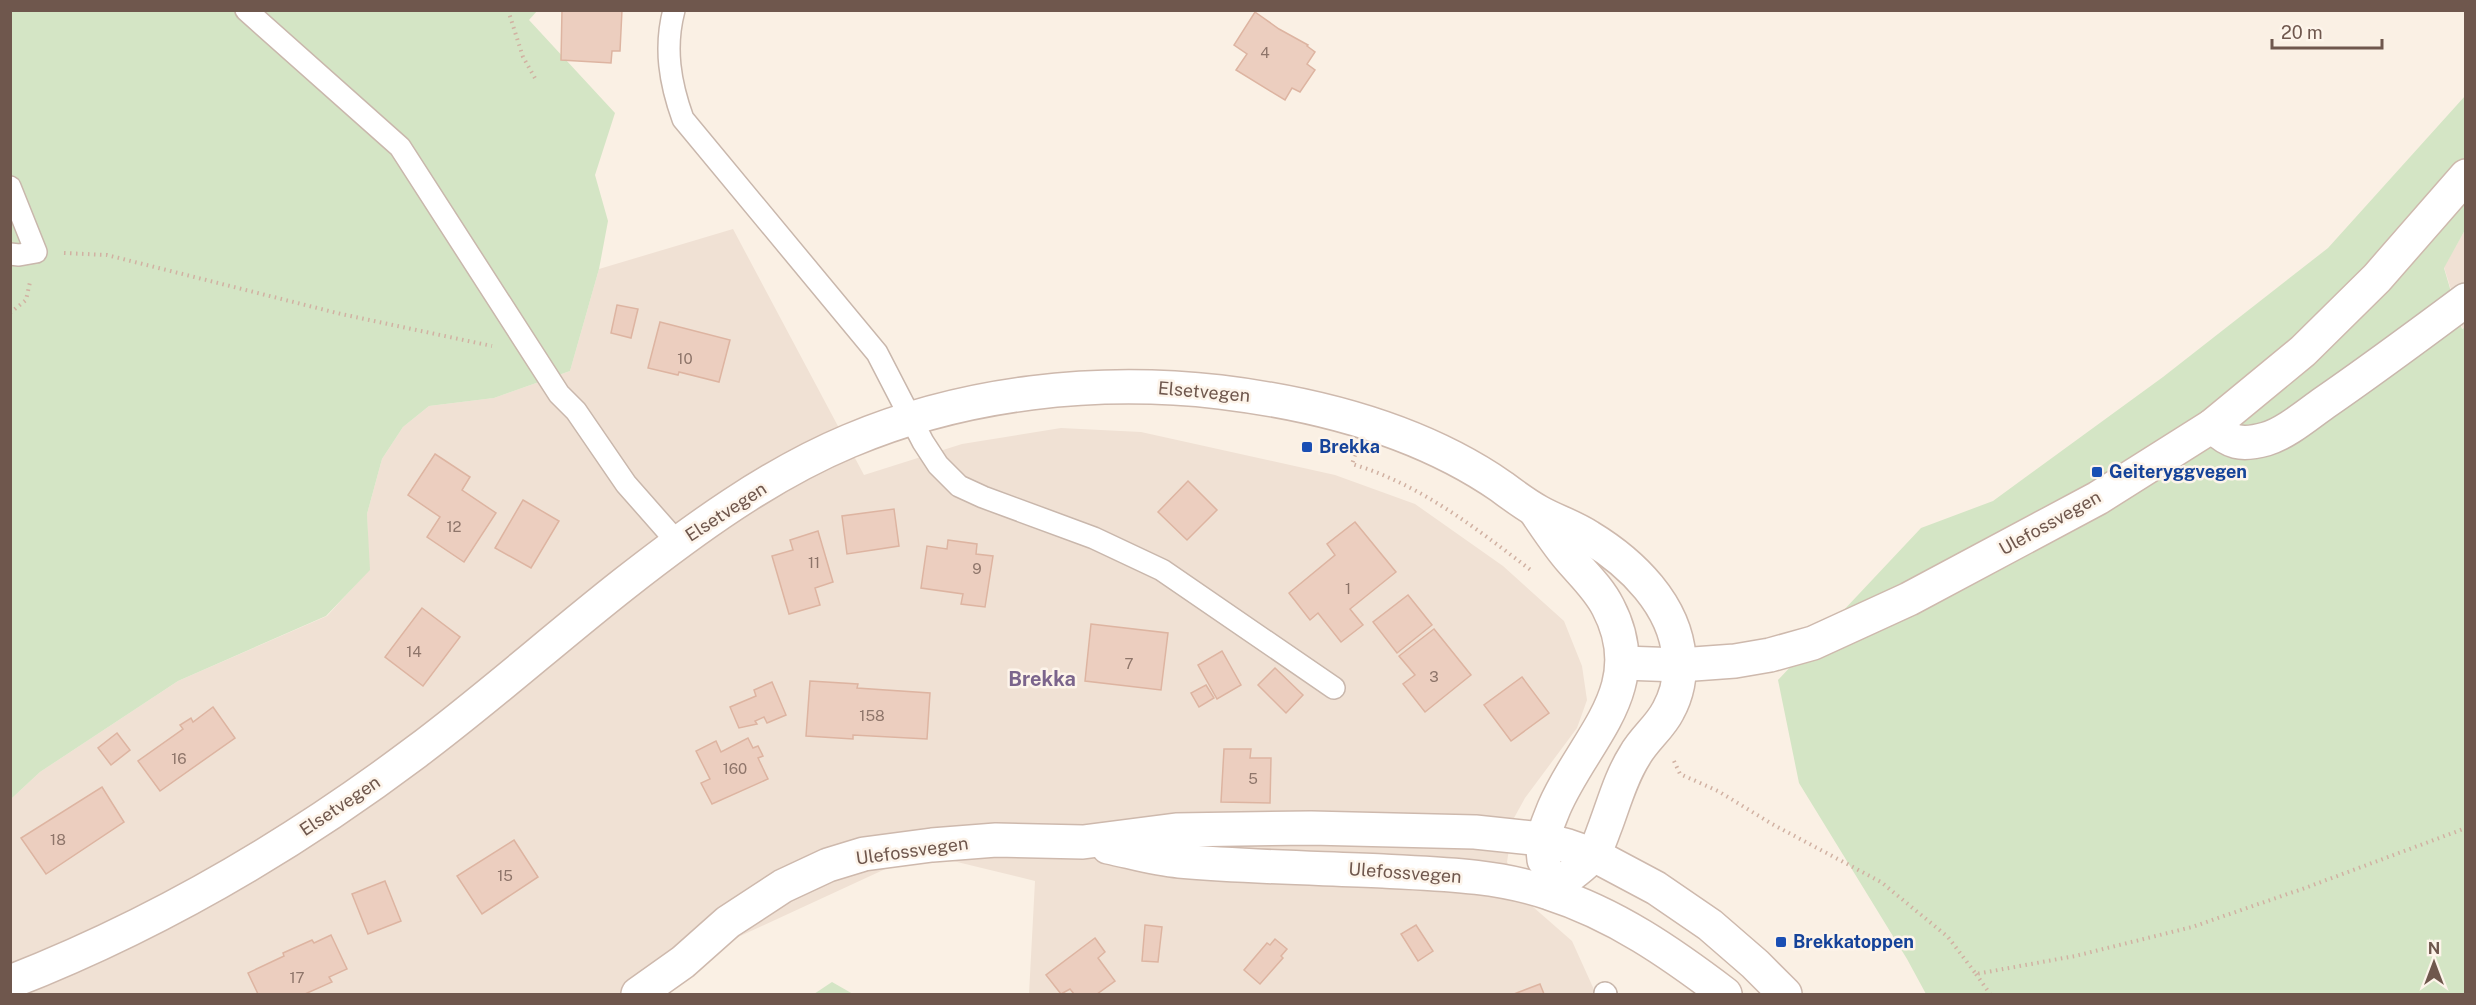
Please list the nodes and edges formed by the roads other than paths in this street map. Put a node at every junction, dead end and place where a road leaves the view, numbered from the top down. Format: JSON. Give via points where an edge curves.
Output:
{"nodes":[{"id":1,"x":246,"y":10,"type":"edge"},
{"id":2,"x":674,"y":10,"type":"edge"},
{"id":3,"x":2466,"y":176,"type":"edge"},
{"id":4,"x":10,"y":187,"type":"edge"},
{"id":5,"x":10,"y":254,"type":"edge"},
{"id":6,"x":2466,"y":300,"type":"edge"},
{"id":7,"x":912,"y":418,"type":"junction"},
{"id":8,"x":2212,"y":426,"type":"junction"},
{"id":9,"x":1534,"y":510,"type":"junction"},
{"id":10,"x":678,"y":543,"type":"junction"},
{"id":11,"x":1623,"y":663,"type":"junction"},
{"id":12,"x":1680,"y":665,"type":"junction"},
{"id":13,"x":1334,"y":688,"type":"dead end"},
{"id":14,"x":1541,"y":839,"type":"junction"},
{"id":15,"x":1083,"y":842,"type":"junction"},
{"id":16,"x":1594,"y":855,"type":"junction"},
{"id":17,"x":1548,"y":892,"type":"junction"},
{"id":18,"x":10,"y":982,"type":"edge"},
{"id":19,"x":638,"y":994,"type":"edge"},
{"id":20,"x":1725,"y":994,"type":"edge"},
{"id":21,"x":1785,"y":994,"type":"edge"}],
"edges":[{"from":1,"to":10,"type":"lane","via":[[400,147],[559,394],[576,411],[626,484]]},
{"from":2,"to":7,"type":"lane","via":[[668,61],[683,119],[877,352]]},
{"from":3,"to":8,"type":"main road","name":"Ulefossvegen","via":[[2377,278],[2303,351]]},
{"from":4,"to":5,"type":"lane","via":[[36,252]]},
{"from":6,"to":8,"type":"main road","via":[[2267,439],[2227,440]]},
{"from":7,"to":9,"type":"main road","name":"Elsetvegen","via":[[1011,396],[1075,389],[1191,389],[1254,396],[1312,406],[1415,439],[1455,458]]},
{"from":7,"to":10,"type":"main road","name":"Elsetvegen","via":[[848,441],[810,460],[761,487]]},
{"from":7,"to":13,"type":"lane","via":[[938,465],[959,486],[1094,538],[1162,570]]},
{"from":8,"to":12,"type":"main road","name":"Ulefossvegen","via":[[2098,498],[1909,599],[1823,638],[1770,655]]},
{"from":9,"to":11,"type":"main road","name":"Elsetvegen","via":[[1608,606],[1619,635]]},
{"from":9,"to":12,"type":"main road","name":"Elsetvegen","via":[[1588,535],[1644,583],[1662,604]]},
{"from":10,"to":18,"type":"main road","name":"Elsetvegen","via":[[353,799],[209,890],[67,960]]},
{"from":11,"to":12,"type":"main road","name":"Ulefossvegen"},
{"from":11,"to":14,"type":"main road","via":[[1614,700],[1563,787]]},
{"from":12,"to":16,"type":"main road","via":[[1676,692],[1667,713],[1633,757]]},
{"from":14,"to":15,"type":"main road","name":"Ulefossvegen","via":[[1475,832],[1311,828],[1176,830]]},
{"from":14,"to":16,"type":"main road","name":"Ulefossvegen"},
{"from":14,"to":17,"type":"main road"},
{"from":15,"to":17,"type":"main road","name":"Ulefossvegen","via":[[1177,861],[1472,877]]},
{"from":15,"to":19,"type":"main road","name":"Ulefossvegen","via":[[996,840],[932,845],[864,854],[828,865],[783,886],[728,922],[683,962]]},
{"from":16,"to":17,"type":"main road"},
{"from":16,"to":21,"type":"main road","name":"Ulefossvegen","via":[[1656,888],[1710,925]]},
{"from":17,"to":20,"type":"main road","name":"Ulefossvegen","via":[[1632,930]]}]}
